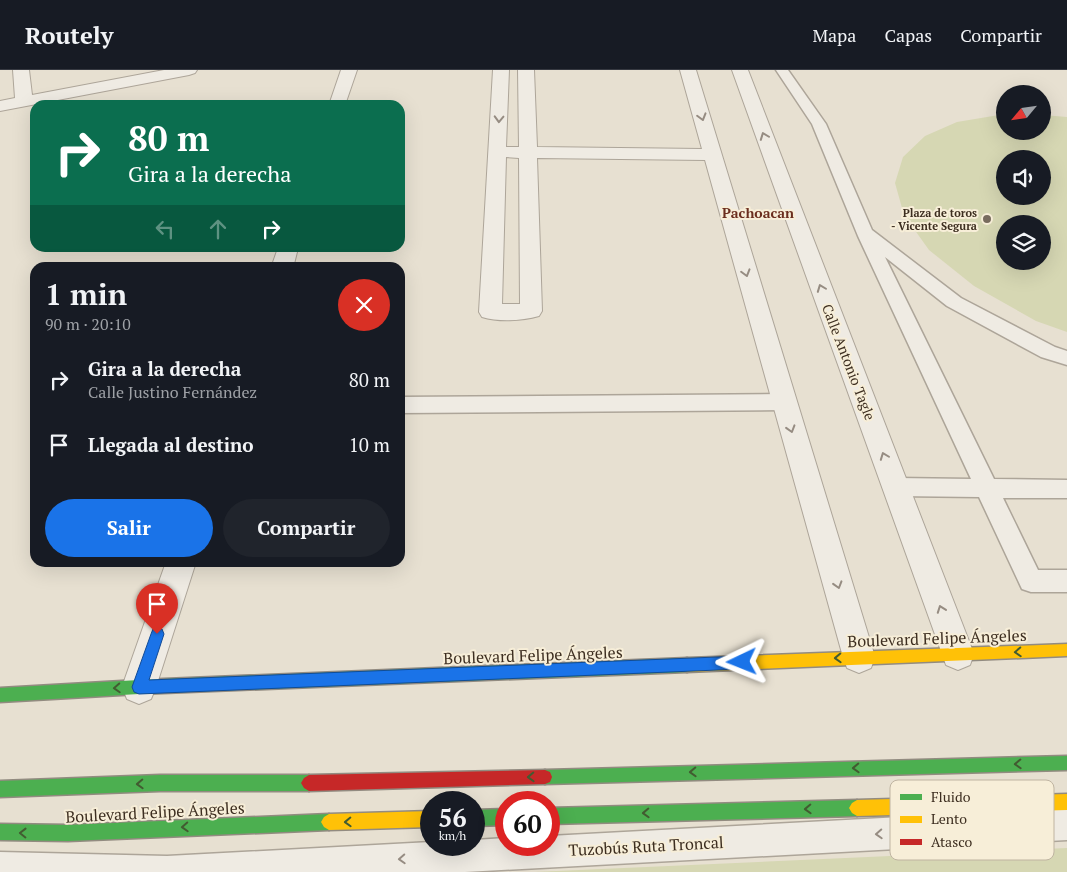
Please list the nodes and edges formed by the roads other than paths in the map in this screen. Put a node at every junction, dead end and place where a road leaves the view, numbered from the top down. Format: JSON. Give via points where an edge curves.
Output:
{"nodes":[{"id":1,"x":21,"y":70,"type":"edge"},
{"id":2,"x":190,"y":70,"type":"edge"},
{"id":3,"x":349,"y":70,"type":"edge"},
{"id":4,"x":501,"y":70,"type":"edge"},
{"id":5,"x":526,"y":70,"type":"edge"},
{"id":6,"x":688,"y":70,"type":"edge"},
{"id":7,"x":740,"y":70,"type":"edge"},
{"id":8,"x":782,"y":70,"type":"edge"},
{"id":9,"x":339,"y":100,"type":"edge"},
{"id":10,"x":24,"y":101,"type":"junction"},
{"id":11,"x":0,"y":106,"type":"edge"},
{"id":12,"x":498,"y":152,"type":"junction"},
{"id":13,"x":527,"y":152,"type":"junction"},
{"id":14,"x":713,"y":155,"type":"junction"},
{"id":15,"x":865,"y":232,"type":"junction"},
{"id":16,"x":529,"y":248,"type":"junction"},
{"id":17,"x":493,"y":249,"type":"junction"},
{"id":18,"x":1067,"y":358,"type":"edge"},
{"id":19,"x":783,"y":402,"type":"junction"},
{"id":20,"x":405,"y":405,"type":"edge"},
{"id":21,"x":896,"y":487,"type":"junction"},
{"id":22,"x":986,"y":488,"type":"junction"},
{"id":23,"x":1067,"y":489,"type":"edge"},
{"id":24,"x":180,"y":567,"type":"edge"},
{"id":25,"x":1067,"y":581,"type":"edge"},
{"id":26,"x":1067,"y":650,"type":"edge"},
{"id":27,"x":958,"y":654,"type":"junction"},
{"id":28,"x":859,"y":658,"type":"junction"},
{"id":29,"x":139,"y":687,"type":"junction"},
{"id":30,"x":0,"y":695,"type":"edge"},
{"id":31,"x":1067,"y":763,"type":"edge"},
{"id":32,"x":0,"y":789,"type":"edge"},
{"id":33,"x":1054,"y":802,"type":"edge"},
{"id":34,"x":1067,"y":802,"type":"edge"},
{"id":35,"x":890,"y":807,"type":"edge"},
{"id":36,"x":560,"y":816,"type":"edge"},
{"id":37,"x":420,"y":820,"type":"edge"},
{"id":38,"x":1067,"y":824,"type":"edge"},
{"id":39,"x":1054,"y":825,"type":"edge"},
{"id":40,"x":0,"y":832,"type":"edge"},
{"id":41,"x":890,"y":833,"type":"edge"},
{"id":42,"x":0,"y":868,"type":"edge"},
{"id":43,"x":167,"y":872,"type":"edge"}],
"edges":[{"from":1,"to":10,"type":"street"},
{"from":2,"to":10,"type":"street"},
{"from":3,"to":9,"type":"street"},
{"from":4,"to":12,"type":"street","one_way":true},
{"from":5,"to":13,"type":"street"},
{"from":6,"to":14,"type":"street","one_way":true},
{"from":21,"to":7,"type":"street","name":"Calle Antonio Tagle","one_way":true},
{"from":8,"to":15,"type":"lane","via":[[819,124]]},
{"from":10,"to":11,"type":"street"},
{"from":12,"to":13,"type":"street"},
{"from":12,"to":17,"type":"street"},
{"from":13,"to":14,"type":"street"},
{"from":13,"to":16,"type":"street"},
{"from":14,"to":19,"type":"street","one_way":true},
{"from":15,"to":18,"type":"lane","via":[[954,302],[1048,352]]},
{"from":15,"to":22,"type":"lane"},
{"from":16,"to":17,"type":"street"},
{"from":16,"to":17,"type":"street","via":[[531,311],[490,312]]},
{"from":19,"to":20,"type":"lane"},
{"from":19,"to":28,"type":"street","one_way":true},
{"from":21,"to":22,"type":"lane"},
{"from":27,"to":21,"type":"street","name":"Calle Antonio Tagle","one_way":true},
{"from":22,"to":23,"type":"lane"},
{"from":22,"to":25,"type":"lane","via":[[1031,581]]},
{"from":24,"to":29,"type":"street"},
{"from":26,"to":27,"type":"main road","name":"Boulevard Felipe Ángeles","one_way":true},
{"from":27,"to":28,"type":"main road","name":"Boulevard Felipe Ángeles"},
{"from":28,"to":29,"type":"main road","name":"Boulevard Felipe Ángeles","one_way":true},
{"from":29,"to":30,"type":"main road","name":"Boulevard Felipe Ángeles","one_way":true},
{"from":31,"to":32,"type":"main road","one_way":true},
{"from":34,"to":33,"type":"main road","one_way":true},
{"from":35,"to":36,"type":"main road","one_way":true},
{"from":37,"to":40,"type":"main road","name":"Boulevard Felipe Ángeles","one_way":true,"via":[[68,833]]},
{"from":38,"to":39,"type":"lane","name":"Tuzobús Ruta Troncal","one_way":true},
{"from":41,"to":43,"type":"lane","name":"Tuzobús Ruta Troncal","one_way":true},
{"from":42,"to":43,"type":"lane","name":"Tuzobús Ruta Troncal"}]}
